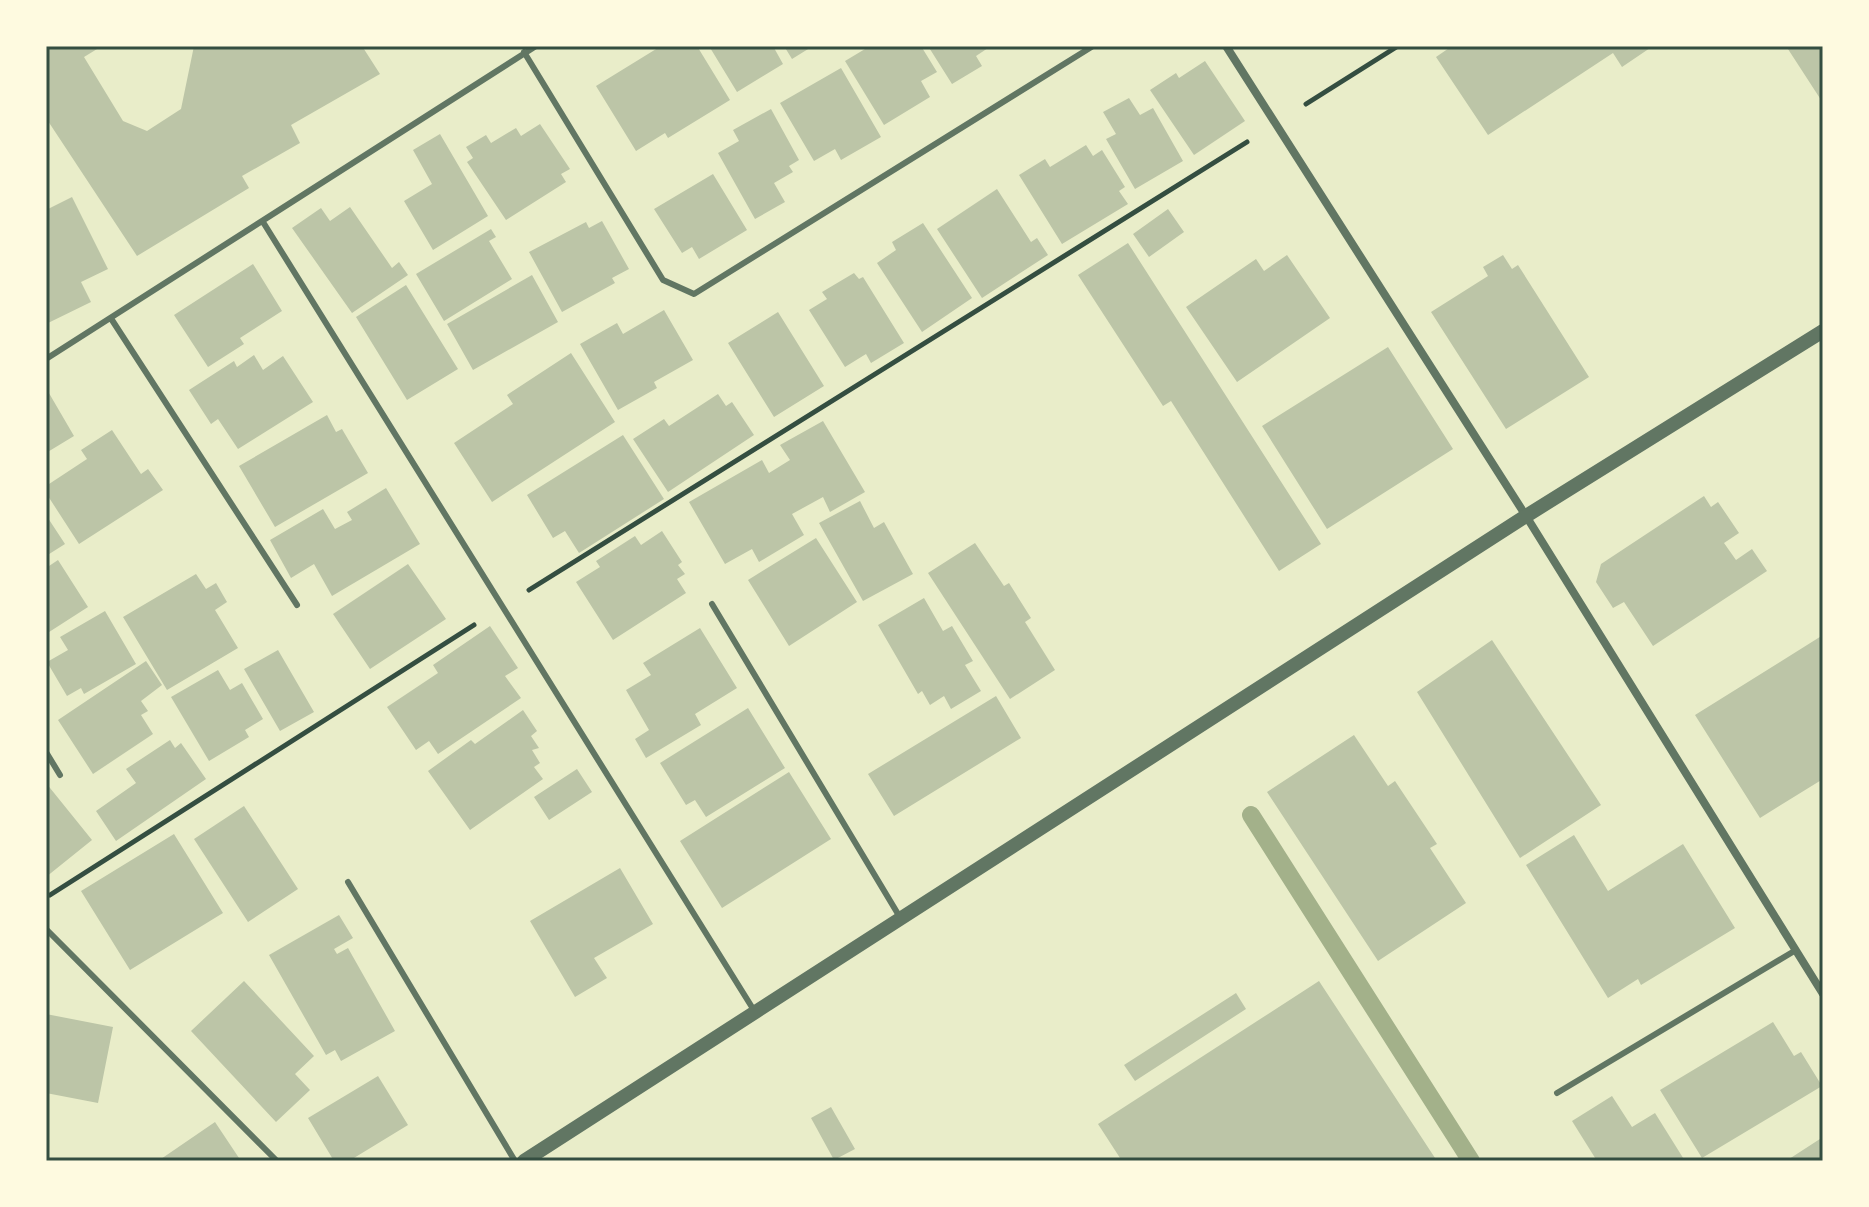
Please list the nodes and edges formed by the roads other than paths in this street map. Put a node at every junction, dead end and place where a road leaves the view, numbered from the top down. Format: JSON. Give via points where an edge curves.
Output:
{"nodes":[{"id":1,"x":536,"y":46,"type":"edge"},
{"id":2,"x":1093,"y":46,"type":"edge"},
{"id":3,"x":1226,"y":46,"type":"edge"},
{"id":4,"x":524,"y":52,"type":"junction"},
{"id":5,"x":263,"y":222,"type":"junction"},
{"id":6,"x":112,"y":320,"type":"junction"},
{"id":7,"x":1823,"y":331,"type":"edge"},
{"id":8,"x":46,"y":359,"type":"edge"},
{"id":9,"x":1526,"y":516,"type":"junction"},
{"id":10,"x":712,"y":604,"type":"dead end"},
{"id":11,"x":297,"y":605,"type":"dead end"},
{"id":12,"x":46,"y":752,"type":"edge"},
{"id":13,"x":60,"y":775,"type":"dead end"},
{"id":14,"x":348,"y":882,"type":"dead end"},
{"id":15,"x":901,"y":919,"type":"junction"},
{"id":16,"x":46,"y":929,"type":"edge"},
{"id":17,"x":1796,"y":950,"type":"junction"},
{"id":18,"x":1823,"y":994,"type":"edge"},
{"id":19,"x":755,"y":1012,"type":"junction"},
{"id":20,"x":1557,"y":1093,"type":"dead end"},
{"id":21,"x":277,"y":1161,"type":"edge"},
{"id":22,"x":515,"y":1161,"type":"edge"},
{"id":23,"x":524,"y":1161,"type":"edge"}],
"edges":[{"from":1,"to":4,"type":"lane"},
{"from":2,"to":4,"type":"lane","via":[[694,294],[663,280]]},
{"from":3,"to":9,"type":"street"},
{"from":4,"to":5,"type":"lane"},
{"from":5,"to":6,"type":"lane"},
{"from":5,"to":19,"type":"lane"},
{"from":6,"to":8,"type":"lane"},
{"from":6,"to":11,"type":"lane"},
{"from":7,"to":9,"type":"street"},
{"from":9,"to":15,"type":"street"},
{"from":9,"to":17,"type":"street"},
{"from":10,"to":15,"type":"lane"},
{"from":12,"to":13,"type":"lane"},
{"from":14,"to":22,"type":"lane"},
{"from":15,"to":19,"type":"street"},
{"from":16,"to":21,"type":"lane"},
{"from":17,"to":18,"type":"street"},
{"from":17,"to":20,"type":"lane"},
{"from":19,"to":23,"type":"street"}]}
